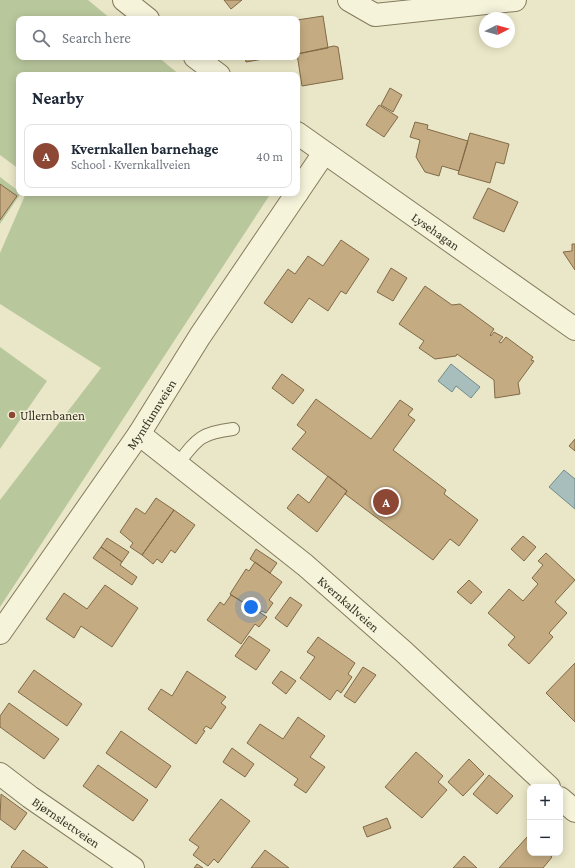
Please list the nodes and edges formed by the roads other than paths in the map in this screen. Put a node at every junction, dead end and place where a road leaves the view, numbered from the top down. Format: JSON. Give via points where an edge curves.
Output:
{"nodes":[{"id":1,"x":124,"y":0,"type":"edge"},
{"id":2,"x":349,"y":0,"type":"edge"},
{"id":3,"x":515,"y":0,"type":"edge"},
{"id":4,"x":144,"y":16,"type":"edge"},
{"id":5,"x":199,"y":60,"type":"edge"},
{"id":6,"x":215,"y":72,"type":"edge"},
{"id":7,"x":300,"y":135,"type":"edge"},
{"id":8,"x":324,"y":153,"type":"junction"},
{"id":9,"x":300,"y":189,"type":"edge"},
{"id":10,"x":295,"y":196,"type":"edge"},
{"id":11,"x":575,"y":329,"type":"edge"},
{"id":12,"x":233,"y":429,"type":"dead end"},
{"id":13,"x":138,"y":434,"type":"junction"},
{"id":14,"x":177,"y":465,"type":"junction"},
{"id":15,"x":0,"y":633,"type":"edge"},
{"id":16,"x":0,"y":774,"type":"edge"},
{"id":17,"x":546,"y":784,"type":"edge"},
{"id":18,"x":563,"y":801,"type":"edge"},
{"id":19,"x":575,"y":812,"type":"edge"},
{"id":20,"x":133,"y":868,"type":"edge"}],
"edges":[{"from":1,"to":4,"type":"street"},
{"from":2,"to":3,"type":"street","via":[[375,15]]},
{"from":5,"to":6,"type":"street"},
{"from":7,"to":8,"type":"street","name":"Lysehagan"},
{"from":8,"to":9,"type":"street","name":"Myntfunnveien"},
{"from":8,"to":11,"type":"street","name":"Lysehagan"},
{"from":10,"to":13,"type":"street","name":"Myntfunnveien","via":[[200,336]]},
{"from":12,"to":14,"type":"lane","via":[[212,432],[201,437]]},
{"from":13,"to":14,"type":"street","name":"Kvernkallveien"},
{"from":13,"to":15,"type":"street","name":"Myntfunnveien"},
{"from":14,"to":17,"type":"street","name":"Kvernkallveien","via":[[305,565],[404,652]]},
{"from":16,"to":20,"type":"street","name":"Bjørnslettveien"},
{"from":18,"to":19,"type":"street"}]}
